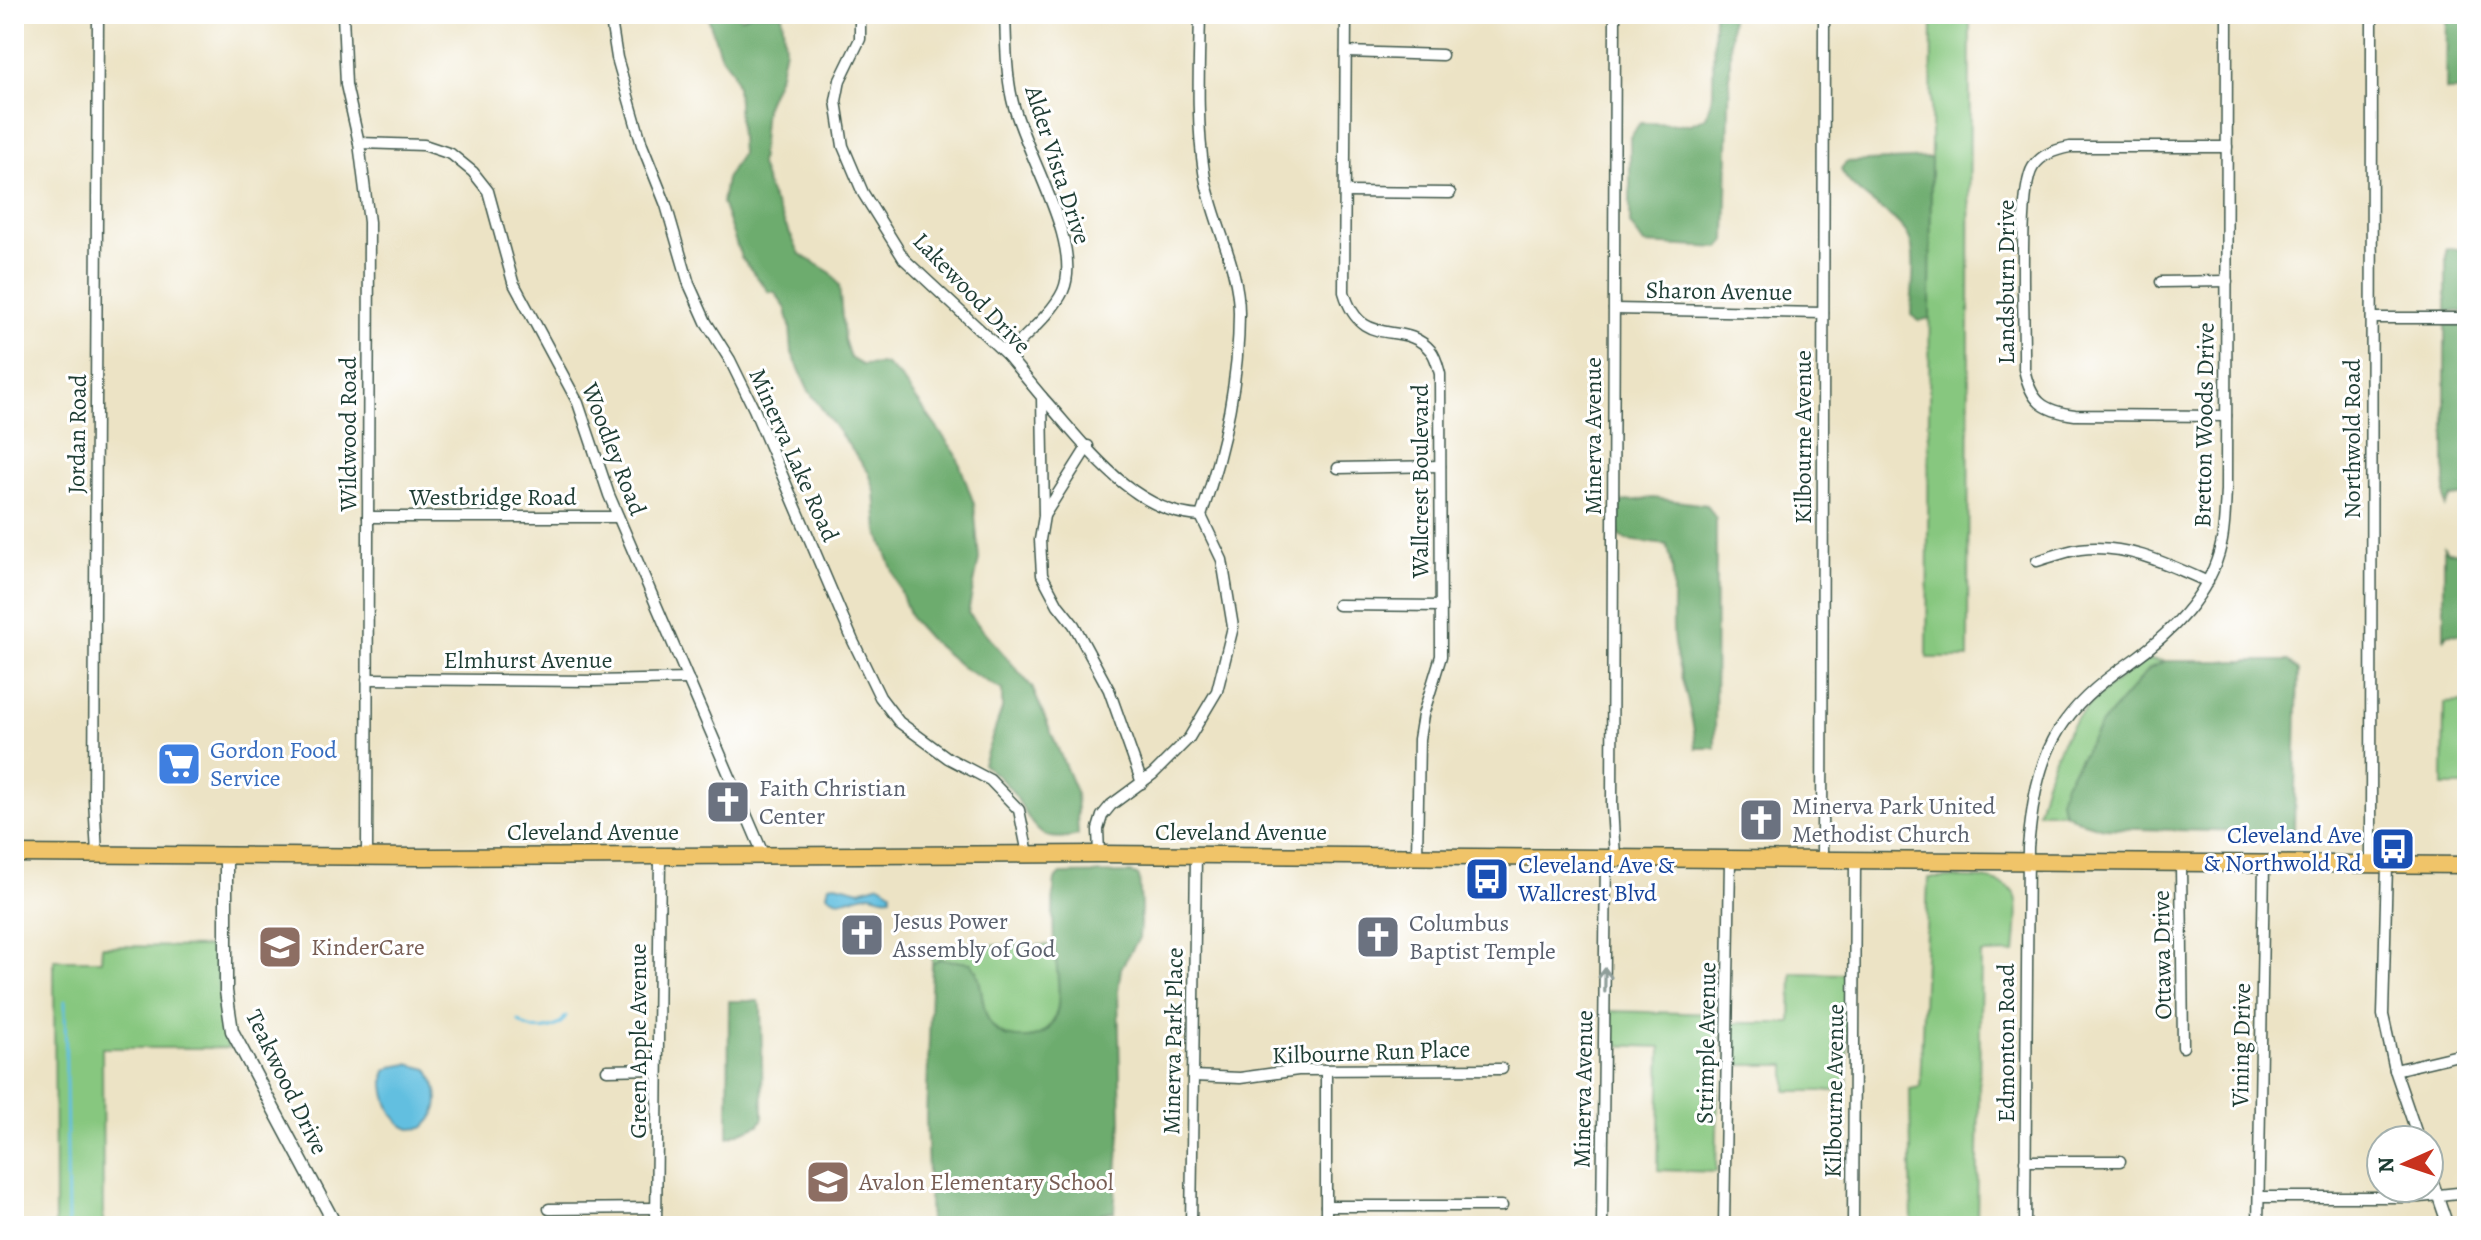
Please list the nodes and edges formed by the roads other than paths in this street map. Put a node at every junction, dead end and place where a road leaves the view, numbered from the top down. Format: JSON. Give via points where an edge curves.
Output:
{"nodes":[{"id":1,"x":98,"y":14,"type":"edge"},
{"id":2,"x":343,"y":14,"type":"edge"},
{"id":3,"x":610,"y":14,"type":"edge"},
{"id":4,"x":860,"y":14,"type":"edge"},
{"id":5,"x":1005,"y":14,"type":"edge"},
{"id":6,"x":1200,"y":14,"type":"edge"},
{"id":7,"x":1346,"y":14,"type":"edge"},
{"id":8,"x":1615,"y":14,"type":"edge"},
{"id":9,"x":1824,"y":14,"type":"edge"},
{"id":10,"x":2227,"y":14,"type":"edge"},
{"id":11,"x":2372,"y":14,"type":"edge"},
{"id":12,"x":1346,"y":52,"type":"junction"},
{"id":13,"x":1442,"y":55,"type":"dead end"},
{"id":14,"x":359,"y":143,"type":"junction"},
{"id":15,"x":2227,"y":147,"type":"junction"},
{"id":16,"x":1346,"y":192,"type":"junction"},
{"id":17,"x":1450,"y":193,"type":"dead end"},
{"id":18,"x":2227,"y":281,"type":"junction"},
{"id":19,"x":2161,"y":282,"type":"dead end"},
{"id":20,"x":1614,"y":309,"type":"junction"},
{"id":21,"x":1823,"y":313,"type":"junction"},
{"id":22,"x":2372,"y":318,"type":"junction"},
{"id":23,"x":2467,"y":318,"type":"edge"},
{"id":24,"x":1007,"y":355,"type":"junction"},
{"id":25,"x":1042,"y":397,"type":"junction"},
{"id":26,"x":2226,"y":416,"type":"junction"},
{"id":27,"x":1088,"y":446,"type":"junction"},
{"id":28,"x":1440,"y":466,"type":"junction"},
{"id":29,"x":1338,"y":468,"type":"dead end"},
{"id":30,"x":1044,"y":516,"type":"junction"},
{"id":31,"x":1201,"y":516,"type":"junction"},
{"id":32,"x":368,"y":517,"type":"junction"},
{"id":33,"x":618,"y":517,"type":"junction"},
{"id":34,"x":2037,"y":561,"type":"dead end"},
{"id":35,"x":2208,"y":582,"type":"junction"},
{"id":36,"x":1338,"y":605,"type":"dead end"},
{"id":37,"x":1441,"y":606,"type":"junction"},
{"id":38,"x":367,"y":679,"type":"junction"},
{"id":39,"x":688,"y":679,"type":"junction"},
{"id":40,"x":1142,"y":783,"type":"junction"},
{"id":41,"x":14,"y":854,"type":"edge"},
{"id":42,"x":97,"y":854,"type":"junction"},
{"id":43,"x":1028,"y":854,"type":"junction"},
{"id":44,"x":1099,"y":854,"type":"junction"},
{"id":45,"x":226,"y":855,"type":"junction"},
{"id":46,"x":367,"y":855,"type":"junction"},
{"id":47,"x":1196,"y":855,"type":"junction"},
{"id":48,"x":660,"y":856,"type":"junction"},
{"id":49,"x":764,"y":856,"type":"junction"},
{"id":50,"x":1417,"y":857,"type":"junction"},
{"id":51,"x":1610,"y":858,"type":"junction"},
{"id":52,"x":1730,"y":860,"type":"junction"},
{"id":53,"x":1822,"y":860,"type":"junction"},
{"id":54,"x":1855,"y":861,"type":"junction"},
{"id":55,"x":2028,"y":861,"type":"junction"},
{"id":56,"x":2181,"y":864,"type":"junction"},
{"id":57,"x":2264,"y":865,"type":"junction"},
{"id":58,"x":2379,"y":865,"type":"junction"},
{"id":59,"x":2467,"y":865,"type":"edge"},
{"id":60,"x":2183,"y":1047,"type":"dead end"},
{"id":61,"x":2467,"y":1053,"type":"edge"},
{"id":62,"x":657,"y":1069,"type":"junction"},
{"id":63,"x":1502,"y":1069,"type":"dead end"},
{"id":64,"x":607,"y":1070,"type":"dead end"},
{"id":65,"x":1326,"y":1070,"type":"junction"},
{"id":66,"x":2395,"y":1070,"type":"junction"},
{"id":67,"x":1193,"y":1076,"type":"junction"},
{"id":68,"x":2414,"y":1124,"type":"edge"},
{"id":69,"x":2025,"y":1161,"type":"junction"},
{"id":70,"x":2120,"y":1161,"type":"dead end"},
{"id":71,"x":2467,"y":1192,"type":"edge"},
{"id":72,"x":2445,"y":1195,"type":"edge"},
{"id":73,"x":2365,"y":1196,"type":"edge"},
{"id":74,"x":2259,"y":1197,"type":"junction"},
{"id":75,"x":2441,"y":1204,"type":"edge"},
{"id":76,"x":1326,"y":1206,"type":"junction"},
{"id":77,"x":1502,"y":1206,"type":"dead end"},
{"id":78,"x":656,"y":1208,"type":"junction"},
{"id":79,"x":549,"y":1209,"type":"dead end"},
{"id":80,"x":336,"y":1226,"type":"edge"},
{"id":81,"x":656,"y":1226,"type":"edge"},
{"id":82,"x":1191,"y":1226,"type":"edge"},
{"id":83,"x":1326,"y":1226,"type":"edge"},
{"id":84,"x":1602,"y":1226,"type":"edge"},
{"id":85,"x":1724,"y":1226,"type":"edge"},
{"id":86,"x":1853,"y":1226,"type":"edge"},
{"id":87,"x":2025,"y":1226,"type":"edge"},
{"id":88,"x":2258,"y":1226,"type":"edge"},
{"id":89,"x":2448,"y":1226,"type":"edge"}],
"edges":[{"from":1,"to":42,"type":"street","name":"Jordan Road"},
{"from":2,"to":14,"type":"street","name":"Wildwood Road","via":[[346,85]]},
{"from":3,"to":43,"type":"street","name":"Minerva Lake Road","via":[[642,145],[689,284],[754,409],[880,697],[899,722],[948,758],[990,780],[1019,810]]},
{"from":4,"to":24,"type":"street","name":"Lakewood Drive","via":[[860,39],[836,101],[843,146],[863,193],[904,259]]},
{"from":5,"to":24,"type":"street","name":"Alder Vista Drive","via":[[1012,100],[1063,231],[1068,270],[1063,292]]},
{"from":6,"to":31,"type":"street","via":[[1204,174],[1239,310],[1226,426]]},
{"from":7,"to":12,"type":"street","name":"Wallcrest Boulevard"},
{"from":8,"to":20,"type":"street","name":"Minerva Avenue"},
{"from":9,"to":21,"type":"street","name":"Kilbourne Avenue"},
{"from":10,"to":15,"type":"street","name":"Bretton Woods Drive"},
{"from":11,"to":22,"type":"street","name":"Northwold Road"},
{"from":12,"to":13,"type":"street"},
{"from":12,"to":16,"type":"street","name":"Wallcrest Boulevard"},
{"from":14,"to":32,"type":"street","name":"Wildwood Road","via":[[369,222]]},
{"from":14,"to":33,"type":"street","name":"Woodley Road","via":[[424,145],[451,154],[488,191],[513,282],[578,403]]},
{"from":15,"to":18,"type":"street","name":"Bretton Woods Drive"},
{"from":15,"to":26,"type":"street","name":"Landsburn Drive","via":[[2070,147],[2055,150],[2034,166],[2025,195],[2024,369],[2034,397],[2056,413]]},
{"from":16,"to":17,"type":"street"},
{"from":16,"to":28,"type":"street","name":"Wallcrest Boulevard","via":[[1344,292],[1361,323],[1416,338],[1433,353],[1440,374]]},
{"from":18,"to":19,"type":"street"},
{"from":18,"to":26,"type":"street","name":"Bretton Woods Drive"},
{"from":20,"to":21,"type":"street","name":"Sharon Avenue"},
{"from":20,"to":51,"type":"street","name":"Minerva Avenue"},
{"from":21,"to":53,"type":"street","name":"Kilbourne Avenue"},
{"from":22,"to":23,"type":"street"},
{"from":22,"to":58,"type":"street","name":"Northwold Road"},
{"from":24,"to":25,"type":"street","name":"Lakewood Drive"},
{"from":25,"to":27,"type":"street","name":"Lakewood Drive"},
{"from":25,"to":30,"type":"street"},
{"from":26,"to":35,"type":"street","name":"Bretton Woods Drive","via":[[2221,546]]},
{"from":27,"to":30,"type":"street"},
{"from":27,"to":31,"type":"street","name":"Lakewood Drive","via":[[1121,483],[1158,504]]},
{"from":28,"to":29,"type":"street"},
{"from":28,"to":37,"type":"street","name":"Wallcrest Boulevard"},
{"from":30,"to":40,"type":"street","via":[[1042,575],[1109,690]]},
{"from":31,"to":40,"type":"street","via":[[1222,560],[1233,627],[1217,691],[1189,738]]},
{"from":32,"to":33,"type":"street","name":"Westbridge Road"},
{"from":32,"to":38,"type":"street","name":"Wildwood Road"},
{"from":33,"to":39,"type":"street","name":"Woodley Road"},
{"from":34,"to":35,"type":"street","via":[[2080,549],[2103,549],[2152,556]]},
{"from":35,"to":55,"type":"street","name":"Bretton Woods Drive","via":[[2191,610],[2102,682],[2059,730],[2035,788]]},
{"from":36,"to":37,"type":"street"},
{"from":37,"to":50,"type":"street","name":"Wallcrest Boulevard","via":[[1439,667],[1419,739]]},
{"from":38,"to":39,"type":"street","name":"Elmhurst Avenue"},
{"from":38,"to":46,"type":"street","name":"Wildwood Road"},
{"from":39,"to":49,"type":"street","name":"Woodley Road"},
{"from":40,"to":44,"type":"street","via":[[1102,816]]},
{"from":41,"to":42,"type":"main road","name":"Cleveland Avenue"},
{"from":42,"to":45,"type":"main road","name":"Cleveland Avenue"},
{"from":43,"to":44,"type":"main road","name":"Cleveland Avenue"},
{"from":43,"to":49,"type":"main road","name":"Cleveland Avenue"},
{"from":44,"to":47,"type":"main road","name":"Cleveland Avenue"},
{"from":45,"to":46,"type":"main road","name":"Cleveland Avenue"},
{"from":45,"to":80,"type":"street","name":"Teakwood Drive","via":[[226,991],[232,1031]]},
{"from":46,"to":48,"type":"main road","name":"Cleveland Avenue"},
{"from":47,"to":50,"type":"main road","name":"Cleveland Avenue"},
{"from":47,"to":67,"type":"street","name":"Minerva Park Place"},
{"from":48,"to":49,"type":"main road","name":"Cleveland Avenue"},
{"from":48,"to":62,"type":"street","name":"Green Apple Avenue"},
{"from":50,"to":51,"type":"main road","name":"Cleveland Avenue"},
{"from":51,"to":52,"type":"main road","name":"Cleveland Avenue"},
{"from":84,"to":51,"type":"street","name":"Minerva Avenue","one_way":true},
{"from":52,"to":53,"type":"main road","name":"Cleveland Avenue"},
{"from":52,"to":85,"type":"street","name":"Strimple Avenue"},
{"from":53,"to":54,"type":"main road","name":"Cleveland Avenue"},
{"from":54,"to":55,"type":"main road","name":"Cleveland Avenue"},
{"from":54,"to":86,"type":"street","name":"Kilbourne Avenue"},
{"from":55,"to":56,"type":"main road","name":"Cleveland Avenue"},
{"from":55,"to":69,"type":"street","name":"Edmonton Road"},
{"from":56,"to":57,"type":"main road","name":"Cleveland Avenue"},
{"from":56,"to":60,"type":"street","name":"Ottawa Drive"},
{"from":57,"to":58,"type":"main road","name":"Cleveland Avenue"},
{"from":57,"to":74,"type":"street","name":"Vining Drive"},
{"from":58,"to":59,"type":"main road","name":"Cleveland Avenue"},
{"from":58,"to":66,"type":"street","name":"Northwold Road","via":[[2383,1015]]},
{"from":61,"to":66,"type":"street"},
{"from":62,"to":64,"type":"street"},
{"from":62,"to":78,"type":"street","name":"Green Apple Avenue"},
{"from":63,"to":65,"type":"street","name":"Kilbourne Run Place"},
{"from":65,"to":67,"type":"street","name":"Kilbourne Run Place","via":[[1240,1078]]},
{"from":65,"to":76,"type":"street"},
{"from":66,"to":68,"type":"street","name":"Northwold Road"},
{"from":67,"to":82,"type":"street","name":"Minerva Park Place"},
{"from":69,"to":70,"type":"street"},
{"from":69,"to":87,"type":"street","name":"Edmonton Road"},
{"from":71,"to":72,"type":"street"},
{"from":73,"to":74,"type":"street"},
{"from":74,"to":88,"type":"street","name":"Vining Drive"},
{"from":75,"to":89,"type":"street"},
{"from":76,"to":77,"type":"street"},
{"from":76,"to":83,"type":"street"},
{"from":78,"to":79,"type":"street"},
{"from":78,"to":81,"type":"street","name":"Green Apple Avenue"}]}
